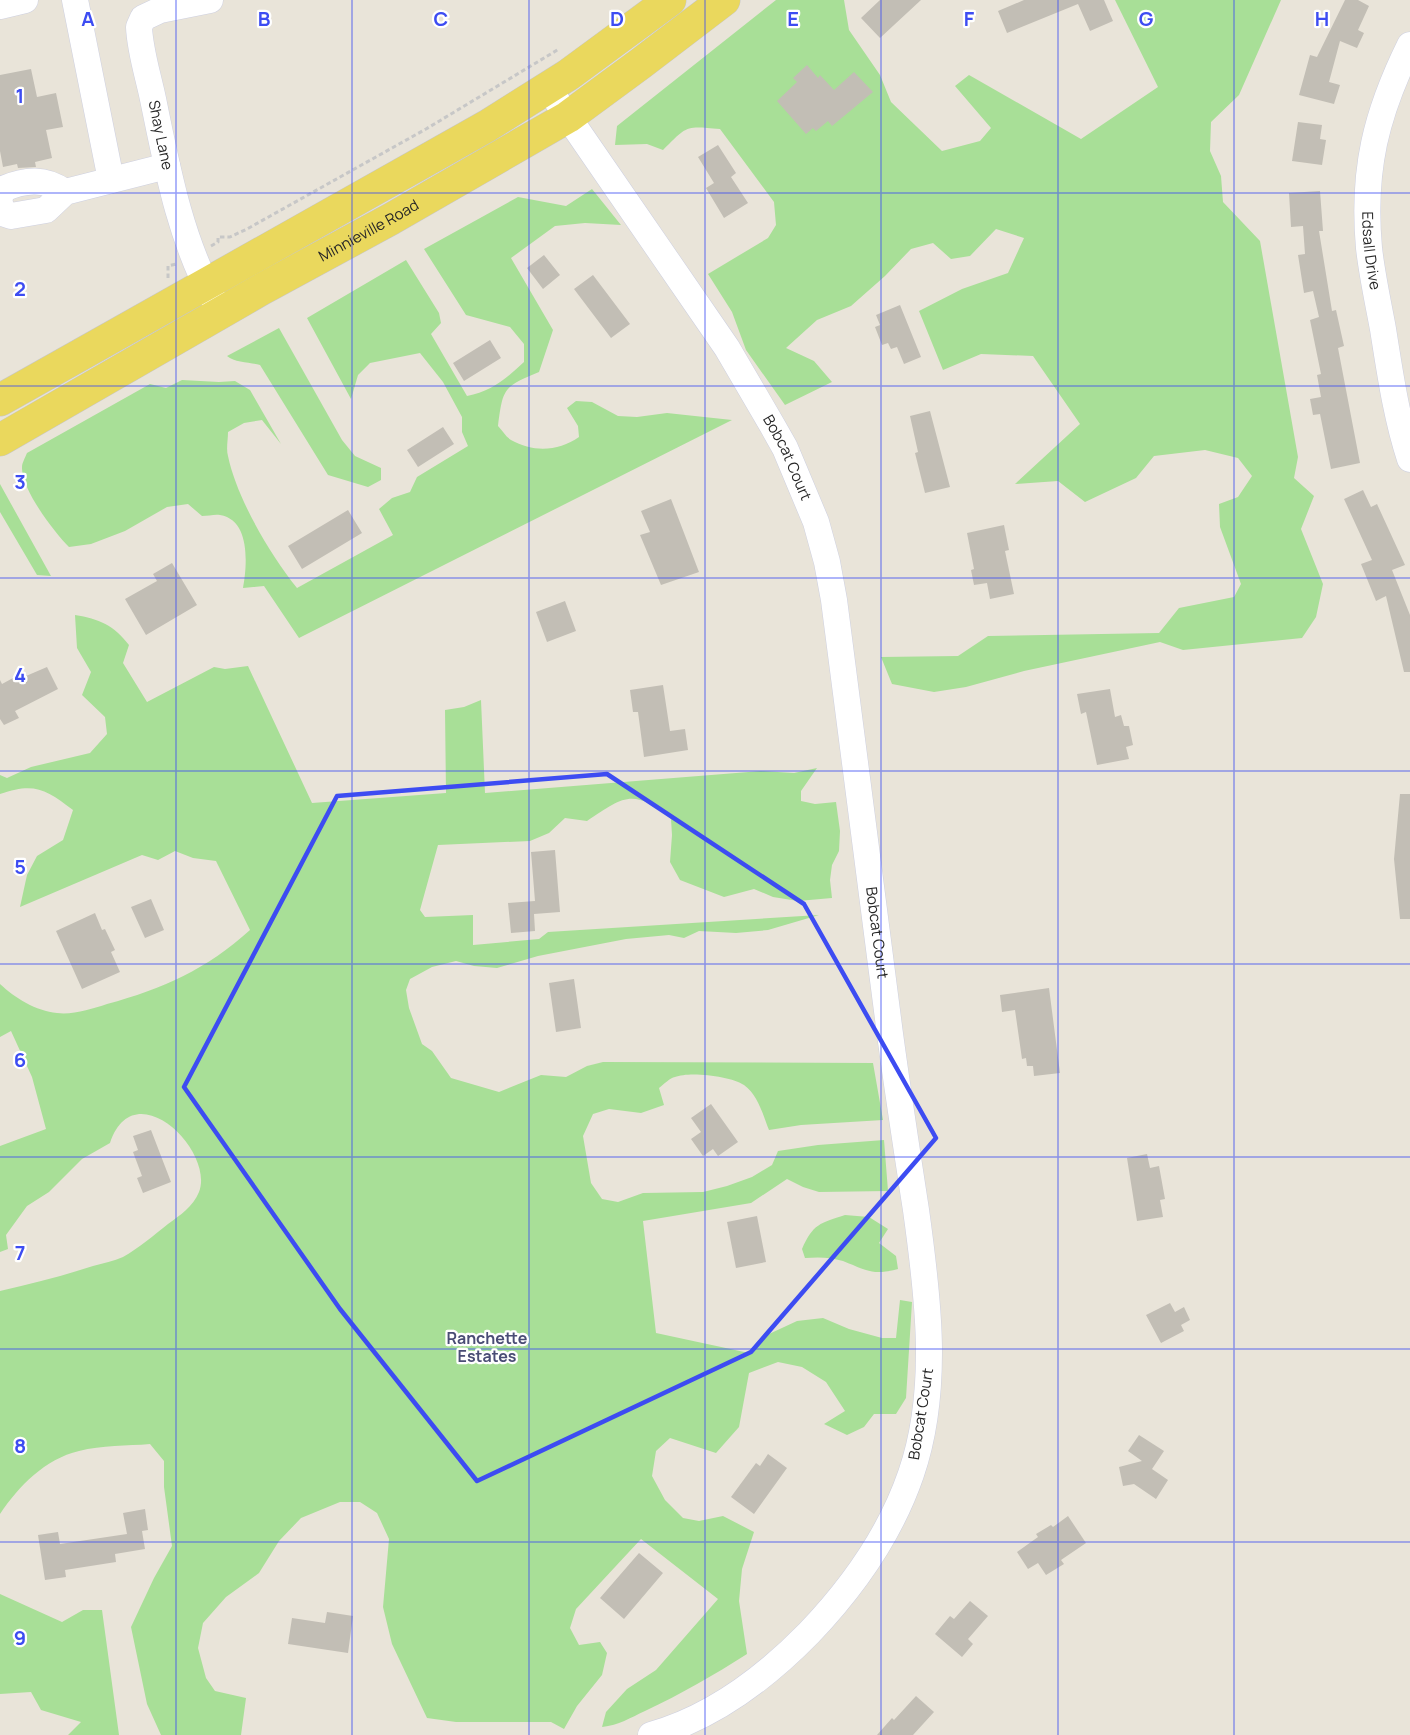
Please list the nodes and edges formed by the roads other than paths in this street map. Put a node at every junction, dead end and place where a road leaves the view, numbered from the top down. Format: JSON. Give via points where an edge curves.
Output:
{"nodes":[{"id":1,"x":25,"y":0,"type":"edge"},
{"id":2,"x":75,"y":0,"type":"edge"},
{"id":3,"x":670,"y":0,"type":"edge"},
{"id":4,"x":724,"y":0,"type":"edge"},
{"id":5,"x":201,"y":1,"type":"edge"},
{"id":6,"x":0,"y":6,"type":"edge"},
{"id":7,"x":1410,"y":45,"type":"edge"},
{"id":8,"x":548,"y":88,"type":"junction"},
{"id":9,"x":568,"y":117,"type":"junction"},
{"id":10,"x":167,"y":166,"type":"junction"},
{"id":11,"x":111,"y":180,"type":"junction"},
{"id":12,"x":65,"y":192,"type":"junction"},
{"id":13,"x":0,"y":197,"type":"edge"},
{"id":14,"x":0,"y":205,"type":"edge"},
{"id":15,"x":205,"y":284,"type":"junction"},
{"id":16,"x":221,"y":314,"type":"junction"},
{"id":17,"x":0,"y":400,"type":"edge"},
{"id":18,"x":0,"y":440,"type":"edge"},
{"id":19,"x":1410,"y":459,"type":"edge"},
{"id":20,"x":651,"y":1735,"type":"edge"}],
"edges":[{"from":1,"to":6,"type":"street"},
{"from":2,"to":11,"type":"street"},
{"from":3,"to":8,"type":"main road"},
{"from":4,"to":9,"type":"main road","name":"Minnieville Road"},
{"from":5,"to":10,"type":"street","name":"Shay Lane","via":[[150,13],[139,27]]},
{"from":7,"to":19,"type":"street","name":"Edsall Drive","via":[[1392,82],[1374,142],[1367,211],[1392,387]]},
{"from":8,"to":9,"type":"street","name":"Bobcat Court"},
{"from":8,"to":15,"type":"main road"},
{"from":9,"to":16,"type":"main road","name":"Minnieville Road"},
{"from":9,"to":20,"type":"street","name":"Bobcat Court","via":[[727,348],[785,448],[816,522],[834,600],[924,1269],[930,1339],[922,1429],[911,1474],[873,1554],[825,1617],[759,1678],[722,1704]]},
{"from":10,"to":11,"type":"street"},
{"from":10,"to":15,"type":"street","name":"Shay Lane"},
{"from":11,"to":12,"type":"street"},
{"from":12,"to":13,"type":"street","via":[[40,181],[3,189]]},
{"from":12,"to":14,"type":"street","via":[[46,210],[17,216],[5,214]]},
{"from":15,"to":16,"type":"street","name":"Shay Lane"},
{"from":15,"to":17,"type":"main road"},
{"from":16,"to":18,"type":"main road","name":"Minnieville Road"}]}
